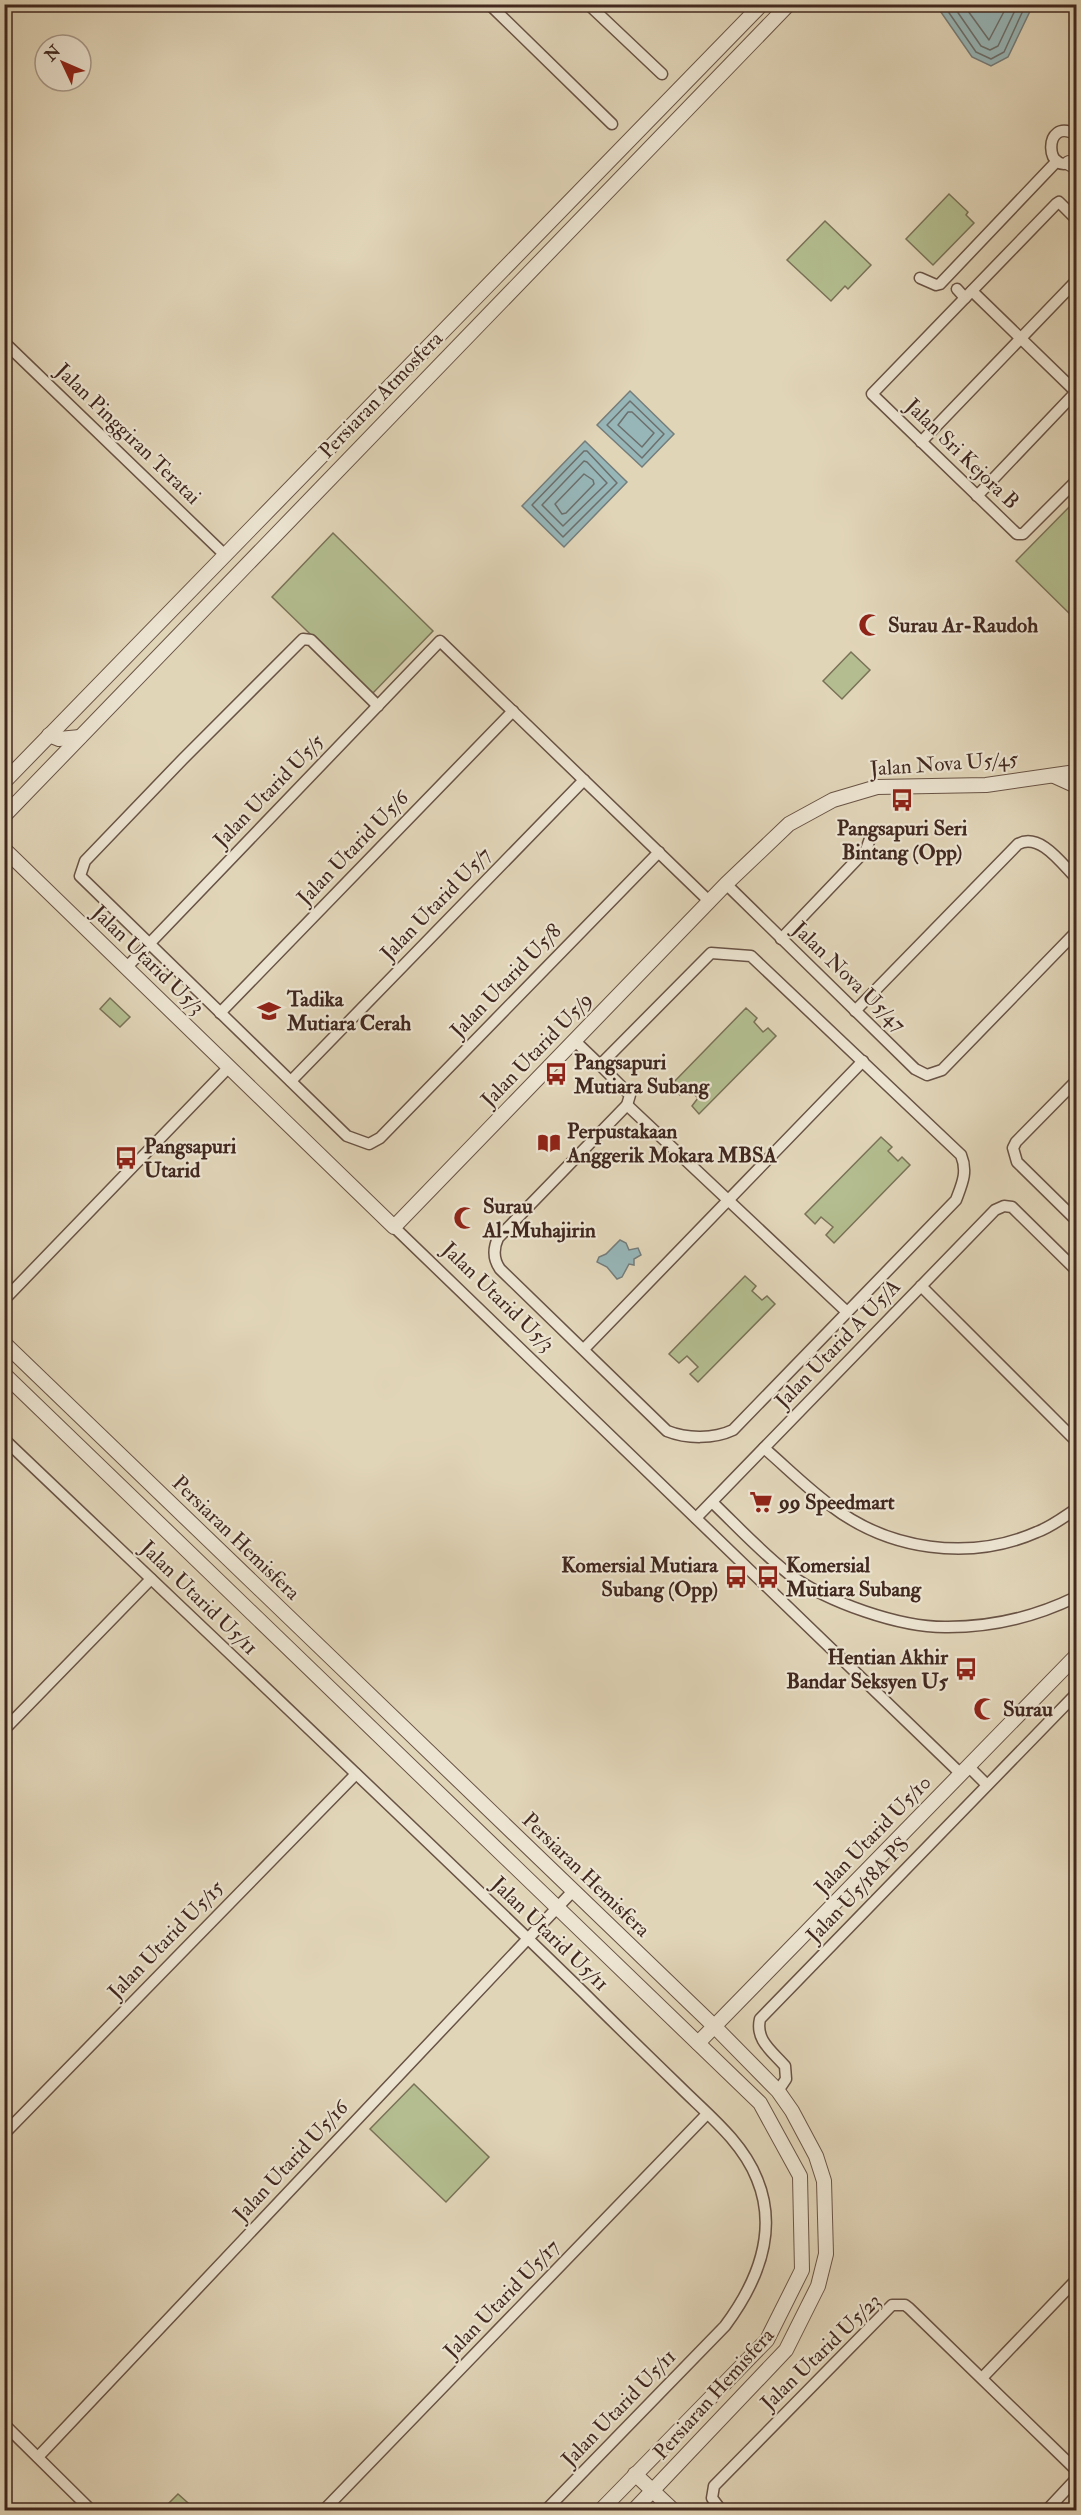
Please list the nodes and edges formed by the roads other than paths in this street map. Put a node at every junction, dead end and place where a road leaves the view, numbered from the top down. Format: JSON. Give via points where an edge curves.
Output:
{"nodes":[{"id":1,"x":489,"y":4,"type":"edge"},
{"id":2,"x":588,"y":4,"type":"edge"},
{"id":3,"x":762,"y":4,"type":"edge"},
{"id":4,"x":789,"y":4,"type":"edge"},
{"id":5,"x":662,"y":74,"type":"dead end"},
{"id":6,"x":612,"y":124,"type":"dead end"},
{"id":7,"x":1076,"y":132,"type":"edge"},
{"id":8,"x":1070,"y":163,"type":"edge"},
{"id":9,"x":1077,"y":219,"type":"edge"},
{"id":10,"x":968,"y":277,"type":"dead end"},
{"id":11,"x":920,"y":279,"type":"dead end"},
{"id":12,"x":1077,"y":281,"type":"edge"},
{"id":13,"x":957,"y":289,"type":"dead end"},
{"id":14,"x":971,"y":291,"type":"junction"},
{"id":15,"x":1021,"y":338,"type":"junction"},
{"id":16,"x":4,"y":342,"type":"edge"},
{"id":17,"x":1077,"y":392,"type":"edge"},
{"id":18,"x":921,"y":442,"type":"junction"},
{"id":19,"x":1077,"y":481,"type":"edge"},
{"id":20,"x":977,"y":496,"type":"junction"},
{"id":21,"x":225,"y":555,"type":"junction"},
{"id":22,"x":378,"y":706,"type":"junction"},
{"id":23,"x":513,"y":711,"type":"junction"},
{"id":24,"x":62,"y":723,"type":"junction"},
{"id":25,"x":50,"y":735,"type":"junction"},
{"id":26,"x":80,"y":737,"type":"junction"},
{"id":27,"x":64,"y":738,"type":"junction"},
{"id":28,"x":64,"y":753,"type":"junction"},
{"id":29,"x":1077,"y":772,"type":"edge"},
{"id":30,"x":1054,"y":775,"type":"junction"},
{"id":31,"x":584,"y":780,"type":"junction"},
{"id":32,"x":4,"y":782,"type":"edge"},
{"id":33,"x":1077,"y":786,"type":"edge"},
{"id":34,"x":6,"y":816,"type":"edge"},
{"id":35,"x":872,"y":832,"type":"dead end"},
{"id":36,"x":5,"y":848,"type":"edge"},
{"id":37,"x":659,"y":852,"type":"junction"},
{"id":38,"x":1077,"y":878,"type":"edge"},
{"id":39,"x":726,"y":885,"type":"junction"},
{"id":40,"x":710,"y":902,"type":"junction"},
{"id":41,"x":1077,"y":932,"type":"edge"},
{"id":42,"x":781,"y":939,"type":"junction"},
{"id":43,"x":149,"y":943,"type":"junction"},
{"id":44,"x":126,"y":968,"type":"junction"},
{"id":45,"x":855,"y":1011,"type":"junction"},
{"id":46,"x":220,"y":1013,"type":"junction"},
{"id":47,"x":575,"y":1041,"type":"junction"},
{"id":48,"x":863,"y":1061,"type":"junction"},
{"id":49,"x":600,"y":1065,"type":"junction"},
{"id":50,"x":229,"y":1067,"type":"junction"},
{"id":51,"x":291,"y":1081,"type":"junction"},
{"id":52,"x":1076,"y":1082,"type":"edge"},
{"id":53,"x":627,"y":1105,"type":"junction"},
{"id":54,"x":728,"y":1200,"type":"junction"},
{"id":55,"x":1077,"y":1220,"type":"edge"},
{"id":56,"x":394,"y":1227,"type":"junction"},
{"id":57,"x":1077,"y":1270,"type":"edge"},
{"id":58,"x":921,"y":1286,"type":"junction"},
{"id":59,"x":4,"y":1300,"type":"edge"},
{"id":60,"x":847,"y":1312,"type":"junction"},
{"id":61,"x":4,"y":1343,"type":"edge"},
{"id":62,"x":584,"y":1349,"type":"junction"},
{"id":63,"x":4,"y":1374,"type":"edge"},
{"id":64,"x":4,"y":1439,"type":"edge"},
{"id":65,"x":1077,"y":1441,"type":"edge"},
{"id":66,"x":764,"y":1448,"type":"junction"},
{"id":67,"x":712,"y":1502,"type":"junction"},
{"id":68,"x":1077,"y":1509,"type":"edge"},
{"id":69,"x":696,"y":1518,"type":"junction"},
{"id":70,"x":151,"y":1579,"type":"junction"},
{"id":71,"x":1077,"y":1597,"type":"edge"},
{"id":72,"x":1077,"y":1656,"type":"edge"},
{"id":73,"x":1077,"y":1694,"type":"edge"},
{"id":74,"x":4,"y":1730,"type":"edge"},
{"id":75,"x":965,"y":1771,"type":"junction"},
{"id":76,"x":356,"y":1774,"type":"junction"},
{"id":77,"x":987,"y":1785,"type":"junction"},
{"id":78,"x":573,"y":1892,"type":"junction"},
{"id":79,"x":558,"y":1907,"type":"junction"},
{"id":80,"x":528,"y":1939,"type":"junction"},
{"id":81,"x":715,"y":2027,"type":"junction"},
{"id":82,"x":698,"y":2043,"type":"junction"},
{"id":83,"x":778,"y":2091,"type":"junction"},
{"id":84,"x":708,"y":2114,"type":"junction"},
{"id":85,"x":4,"y":2134,"type":"edge"},
{"id":86,"x":1077,"y":2280,"type":"edge"},
{"id":87,"x":982,"y":2378,"type":"junction"},
{"id":88,"x":4,"y":2424,"type":"edge"},
{"id":89,"x":38,"y":2457,"type":"junction"},
{"id":90,"x":1077,"y":2470,"type":"edge"},
{"id":91,"x":635,"y":2474,"type":"junction"},
{"id":92,"x":1077,"y":2479,"type":"edge"},
{"id":93,"x":653,"y":2491,"type":"junction"},
{"id":94,"x":718,"y":2508,"type":"edge"},
{"id":95,"x":91,"y":2511,"type":"edge"},
{"id":96,"x":324,"y":2511,"type":"edge"},
{"id":97,"x":546,"y":2511,"type":"edge"},
{"id":98,"x":601,"y":2511,"type":"edge"},
{"id":99,"x":634,"y":2511,"type":"edge"},
{"id":100,"x":673,"y":2511,"type":"edge"},
{"id":101,"x":1047,"y":2511,"type":"edge"}],
"edges":[{"from":1,"to":6,"type":"street"},
{"from":2,"to":5,"type":"street"},
{"from":3,"to":21,"type":"street","name":"Persiaran Atmosfera"},
{"from":4,"to":26,"type":"street","name":"Persiaran Atmosfera"},
{"from":7,"to":8,"type":"street","via":[[1063,132],[1051,142],[1050,152]]},
{"from":8,"to":11,"type":"street","via":[[940,284]]},
{"from":9,"to":14,"type":"street","via":[[1059,202],[1056,204]]},
{"from":10,"to":14,"type":"street"},
{"from":12,"to":15,"type":"street"},
{"from":13,"to":14,"type":"street"},
{"from":14,"to":15,"type":"street"},
{"from":14,"to":18,"type":"street","name":"Jalan Sri Kejora B","via":[[872,394]]},
{"from":15,"to":17,"type":"street"},
{"from":15,"to":18,"type":"street"},
{"from":16,"to":21,"type":"street","name":"Jalan Pinggiran Teratai"},
{"from":17,"to":20,"type":"street"},
{"from":18,"to":20,"type":"street","name":"Jalan Sri Kejora B"},
{"from":19,"to":20,"type":"street","name":"Jalan Sri Kejora B","via":[[1023,534],[1017,534]]},
{"from":21,"to":24,"type":"street","name":"Persiaran Atmosfera"},
{"from":22,"to":23,"type":"street","name":"Jalan Utarid U5/5","via":[[440,641]]},
{"from":22,"to":43,"type":"street","name":"Jalan Utarid U5/5"},
{"from":22,"to":43,"type":"street","via":[[311,640],[303,639],[183,759],[81,867],[80,876]]},
{"from":23,"to":31,"type":"street"},
{"from":23,"to":46,"type":"street","name":"Jalan Utarid U5/6"},
{"from":24,"to":25,"type":"street","name":"Persiaran Atmosfera"},
{"from":24,"to":27,"type":"street"},
{"from":25,"to":27,"type":"street"},
{"from":25,"to":32,"type":"street","name":"Persiaran Atmosfera"},
{"from":26,"to":27,"type":"street"},
{"from":26,"to":28,"type":"street","name":"Persiaran Atmosfera"},
{"from":27,"to":28,"type":"street"},
{"from":28,"to":34,"type":"street","name":"Persiaran Atmosfera"},
{"from":29,"to":30,"type":"street","name":"Jalan Nova U5/45"},
{"from":30,"to":33,"type":"street"},
{"from":30,"to":39,"type":"street","name":"Jalan Nova U5/45","via":[[986,785],[877,787],[833,800],[789,824]]},
{"from":31,"to":37,"type":"street"},
{"from":31,"to":51,"type":"street","name":"Jalan Utarid U5/7"},
{"from":35,"to":42,"type":"street","via":[[866,850]]},
{"from":36,"to":44,"type":"street","name":"Jalan Utarid U5/3"},
{"from":37,"to":40,"type":"street"},
{"from":37,"to":51,"type":"street","name":"Jalan Utarid U5/8","via":[[380,1138],[369,1144],[347,1136]]},
{"from":38,"to":45,"type":"street","via":[[1036,841],[1024,840]]},
{"from":39,"to":40,"type":"street","name":"Jalan Nova U5/45"},
{"from":39,"to":42,"type":"street","name":"Jalan Nova U5/47"},
{"from":40,"to":47,"type":"street","name":"Jalan Utarid U5/9"},
{"from":41,"to":45,"type":"street","name":"Jalan Nova U5/47","via":[[942,1070],[927,1075],[915,1069]]},
{"from":42,"to":45,"type":"street","name":"Jalan Nova U5/47"},
{"from":43,"to":44,"type":"street","name":"Jalan Utarid U5/5"},
{"from":43,"to":46,"type":"street"},
{"from":44,"to":50,"type":"street","name":"Jalan Utarid U5/3"},
{"from":46,"to":51,"type":"street"},
{"from":47,"to":49,"type":"street"},
{"from":47,"to":56,"type":"street","name":"Jalan Utarid U5/9"},
{"from":48,"to":49,"type":"street","via":[[751,956],[711,953]]},
{"from":48,"to":54,"type":"street"},
{"from":48,"to":60,"type":"street","via":[[961,1155],[965,1166],[956,1200]]},
{"from":49,"to":53,"type":"street","via":[[630,1095]]},
{"from":50,"to":56,"type":"street","name":"Jalan Utarid U5/3"},
{"from":50,"to":59,"type":"street"},
{"from":52,"to":55,"type":"street","via":[[1013,1148],[1017,1162]]},
{"from":53,"to":54,"type":"street"},
{"from":53,"to":62,"type":"street","via":[[494,1246],[495,1262],[500,1269]]},
{"from":54,"to":60,"type":"street"},
{"from":54,"to":62,"type":"street"},
{"from":56,"to":69,"type":"street","name":"Jalan Utarid U5/3"},
{"from":57,"to":58,"type":"street","name":"Jalan Utarid A U5/A","via":[[1012,1208],[1004,1206],[995,1210]]},
{"from":58,"to":65,"type":"street"},
{"from":58,"to":66,"type":"street","name":"Jalan Utarid A U5/A"},
{"from":60,"to":62,"type":"street","via":[[733,1430],[722,1436],[679,1436],[667,1431]]},
{"from":61,"to":78,"type":"street","name":"Persiaran Hemisfera"},
{"from":63,"to":79,"type":"street","name":"Persiaran Hemisfera"},
{"from":64,"to":70,"type":"street","name":"Jalan Utarid U5/11"},
{"from":66,"to":67,"type":"street","name":"Jalan Utarid A U5/A"},
{"from":66,"to":68,"type":"street","via":[[849,1519],[891,1538],[936,1548],[1002,1544],[1038,1532]]},
{"from":67,"to":69,"type":"street","name":"Jalan Utarid A U5/A"},
{"from":67,"to":71,"type":"street","via":[[790,1574],[845,1604],[876,1615],[947,1628],[1020,1618]]},
{"from":69,"to":75,"type":"street","name":"Jalan Utarid U5/3"},
{"from":70,"to":74,"type":"street"},
{"from":70,"to":76,"type":"street","name":"Jalan Utarid U5/11"},
{"from":72,"to":75,"type":"street","name":"Jalan Utarid U5/10"},
{"from":73,"to":77,"type":"street","name":"Jalan U5/18A PS"},
{"from":75,"to":77,"type":"street","name":"Jalan Utarid U5/3"},
{"from":75,"to":81,"type":"street","name":"Jalan Utarid U5/10"},
{"from":76,"to":80,"type":"street","name":"Jalan Utarid U5/11"},
{"from":76,"to":85,"type":"street","name":"Jalan Utarid U5/15"},
{"from":77,"to":83,"type":"street","name":"Jalan U5/18A PS","via":[[760,2019],[759,2036],[785,2066],[786,2079]]},
{"from":78,"to":79,"type":"street","name":"Jalan Utarid U5/16"},
{"from":78,"to":81,"type":"street","name":"Persiaran Hemisfera"},
{"from":79,"to":80,"type":"street","name":"Jalan Utarid U5/16"},
{"from":79,"to":82,"type":"street","name":"Persiaran Hemisfera"},
{"from":80,"to":84,"type":"street","name":"Jalan Utarid U5/11"},
{"from":80,"to":89,"type":"street","name":"Jalan Utarid U5/16"},
{"from":81,"to":82,"type":"street","name":"Jalan Utarid U5/10"},
{"from":81,"to":83,"type":"street","name":"Persiaran Hemisfera"},
{"from":82,"to":91,"type":"street","name":"Persiaran Hemisfera","via":[[760,2103],[800,2176],[802,2270],[767,2340]]},
{"from":83,"to":93,"type":"street","name":"Persiaran Hemisfera","via":[[816,2156],[824,2181],[826,2254],[818,2286],[786,2350]]},
{"from":84,"to":96,"type":"street","name":"Jalan Utarid U5/17"},
{"from":84,"to":97,"type":"street","name":"Jalan Utarid U5/11","via":[[741,2148],[765,2199],[765,2245],[750,2289],[725,2326]]},
{"from":86,"to":87,"type":"street"},
{"from":87,"to":90,"type":"street","name":"Jalan Utarid U5/23"},
{"from":87,"to":94,"type":"street","name":"Jalan Utarid U5/23","via":[[909,2308],[892,2305],[714,2486],[712,2498]]},
{"from":88,"to":89,"type":"street"},
{"from":89,"to":95,"type":"street"},
{"from":91,"to":93,"type":"street"},
{"from":91,"to":98,"type":"street","name":"Persiaran Hemisfera"},
{"from":92,"to":101,"type":"street"},
{"from":93,"to":99,"type":"street","name":"Persiaran Hemisfera"},
{"from":93,"to":100,"type":"street"}]}
